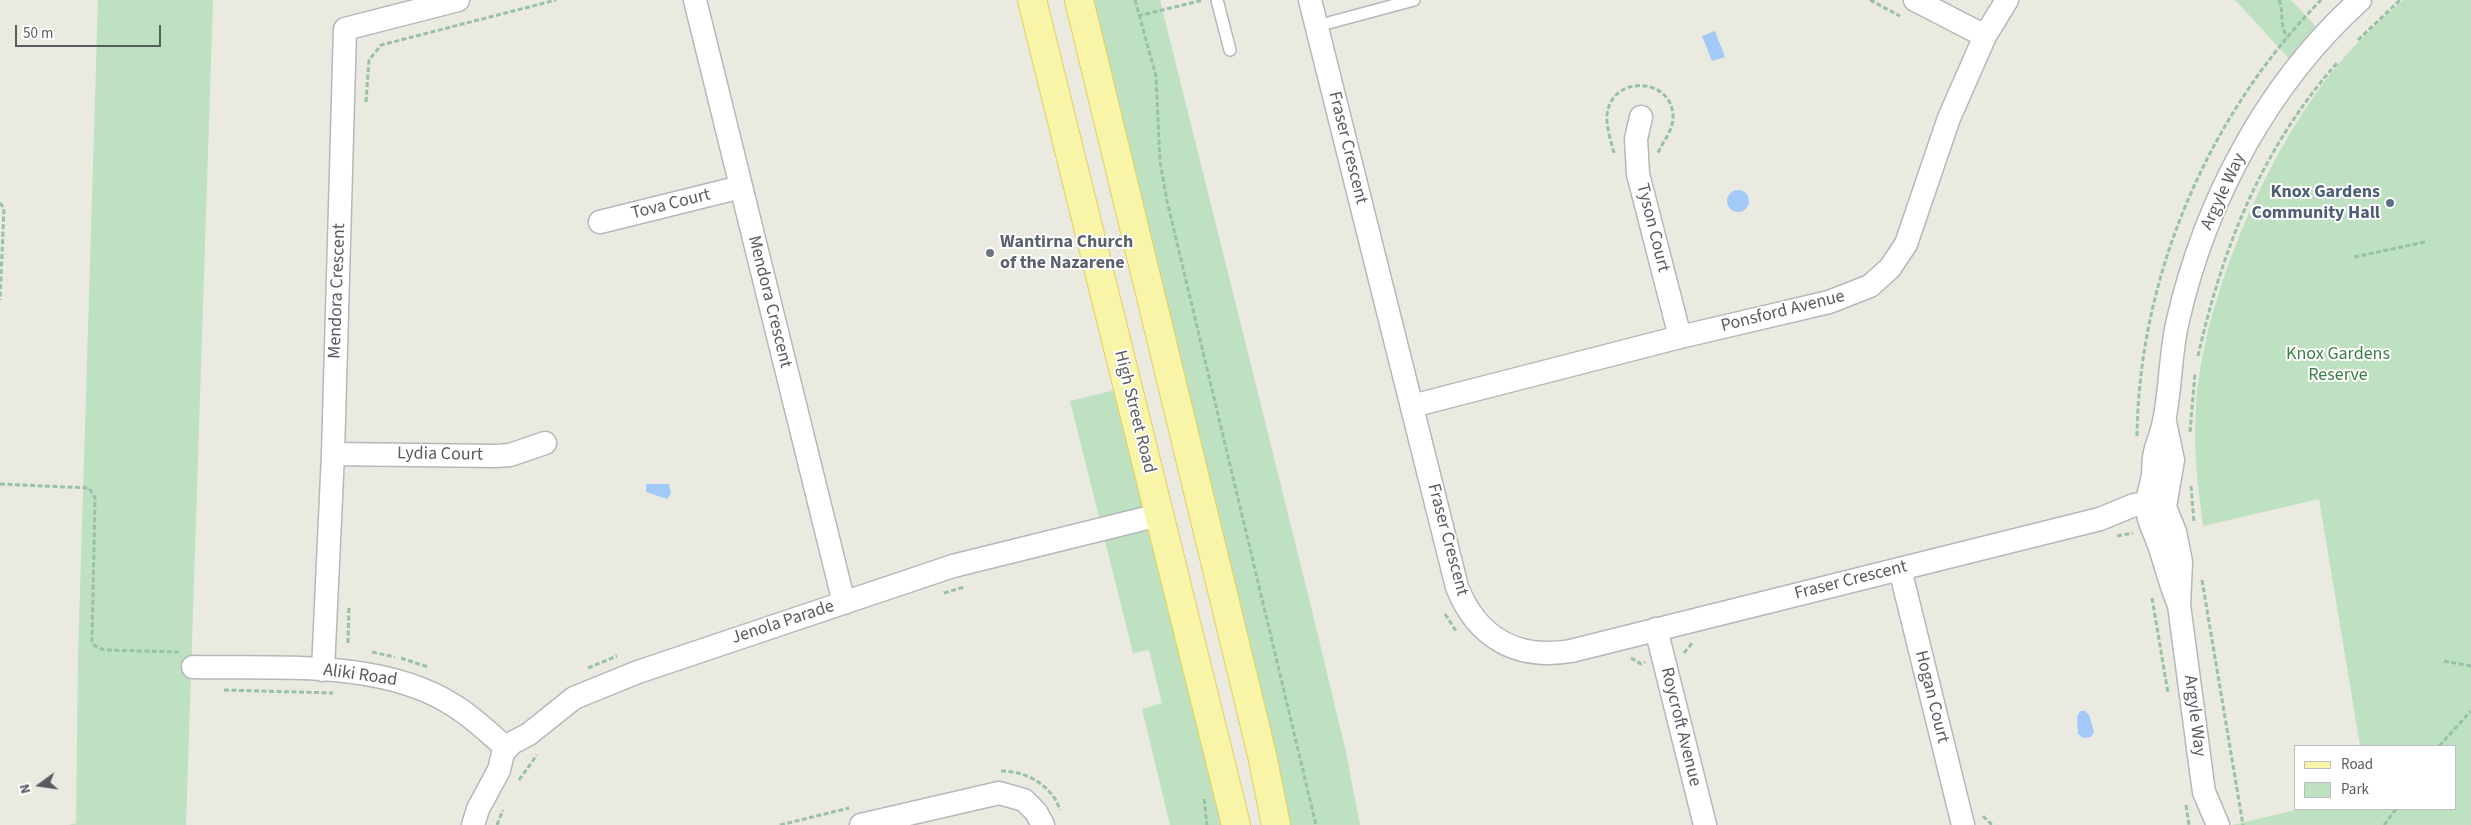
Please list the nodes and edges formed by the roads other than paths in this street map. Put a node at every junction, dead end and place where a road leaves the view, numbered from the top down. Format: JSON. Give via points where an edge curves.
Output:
{"nodes":[{"id":1,"x":458,"y":0,"type":"edge"},
{"id":2,"x":695,"y":0,"type":"edge"},
{"id":3,"x":1032,"y":0,"type":"edge"},
{"id":4,"x":1079,"y":0,"type":"edge"},
{"id":5,"x":1217,"y":0,"type":"edge"},
{"id":6,"x":1310,"y":0,"type":"edge"},
{"id":7,"x":1414,"y":0,"type":"edge"},
{"id":8,"x":1915,"y":0,"type":"edge"},
{"id":9,"x":2007,"y":0,"type":"edge"},
{"id":10,"x":2360,"y":0,"type":"edge"},
{"id":11,"x":1316,"y":26,"type":"junction"},
{"id":12,"x":1985,"y":36,"type":"junction"},
{"id":13,"x":1230,"y":50,"type":"dead end"},
{"id":14,"x":1092,"y":63,"type":"junction"},
{"id":15,"x":1056,"y":97,"type":"junction"},
{"id":16,"x":1641,"y":117,"type":"dead end"},
{"id":17,"x":741,"y":187,"type":"junction"},
{"id":18,"x":600,"y":222,"type":"dead end"},
{"id":19,"x":1680,"y":337,"type":"junction"},
{"id":20,"x":1412,"y":406,"type":"junction"},
{"id":21,"x":545,"y":443,"type":"dead end"},
{"id":22,"x":333,"y":454,"type":"junction"},
{"id":23,"x":2157,"y":508,"type":"junction"},
{"id":24,"x":1159,"y":515,"type":"junction"},
{"id":25,"x":1900,"y":569,"type":"junction"},
{"id":26,"x":844,"y":604,"type":"junction"},
{"id":27,"x":1656,"y":629,"type":"junction"},
{"id":28,"x":187,"y":660,"type":"road end"},
{"id":29,"x":323,"y":670,"type":"junction"},
{"id":30,"x":506,"y":748,"type":"junction"},
{"id":31,"x":473,"y":825,"type":"edge"},
{"id":32,"x":861,"y":825,"type":"edge"},
{"id":33,"x":1044,"y":825,"type":"edge"},
{"id":34,"x":1236,"y":825,"type":"edge"},
{"id":35,"x":1276,"y":825,"type":"edge"},
{"id":36,"x":1705,"y":825,"type":"edge"},
{"id":37,"x":1963,"y":825,"type":"edge"},
{"id":38,"x":2218,"y":825,"type":"edge"}],
"edges":[{"from":1,"to":22,"type":"street","name":"Mendora Crescent","via":[[345,29]]},
{"from":2,"to":17,"type":"street","name":"Mendora Crescent"},
{"from":3,"to":15,"type":"main road","name":"High Street Road"},
{"from":4,"to":14,"type":"main road"},
{"from":5,"to":13,"type":"lane"},
{"from":6,"to":11,"type":"street","name":"Fraser Crescent"},
{"from":7,"to":11,"type":"lane"},
{"from":8,"to":12,"type":"street"},
{"from":9,"to":12,"type":"street","name":"Ponsford Avenue"},
{"from":10,"to":23,"type":"street","name":"Argyle Way","via":[[2324,35],[2286,83],[2248,142],[2217,201],[2194,260],[2178,321],[2164,420],[2154,456]]},
{"from":11,"to":20,"type":"street","name":"Fraser Crescent"},
{"from":12,"to":19,"type":"street","name":"Ponsford Avenue","via":[[1950,118],[1912,231],[1899,256],[1881,278],[1858,292],[1829,302]]},
{"from":14,"to":15,"type":"main road","via":[[1070,71]]},
{"from":14,"to":35,"type":"main road","via":[[1214,552]]},
{"from":15,"to":24,"type":"main road","name":"High Street Road"},
{"from":16,"to":19,"type":"street","name":"Tyson Court","via":[[1635,154],[1638,174]]},
{"from":17,"to":18,"type":"street","name":"Tova Court"},
{"from":17,"to":26,"type":"street","name":"Mendora Crescent"},
{"from":19,"to":20,"type":"street","name":"Ponsford Avenue"},
{"from":20,"to":27,"type":"street","name":"Fraser Crescent","via":[[1457,587],[1476,622],[1503,643],[1538,654],[1571,651]]},
{"from":21,"to":22,"type":"street","name":"Lydia Court","via":[[510,455],[496,456]]},
{"from":22,"to":29,"type":"street","name":"Mendora Crescent"},
{"from":23,"to":25,"type":"street","name":"Fraser Crescent"},
{"from":23,"to":38,"type":"street","name":"Argyle Way","via":[[2159,546],[2179,605],[2204,792]]},
{"from":24,"to":26,"type":"street","name":"Jenola Parade","via":[[978,559]]},
{"from":24,"to":34,"type":"main road","name":"High Street Road"},
{"from":25,"to":27,"type":"street","name":"Fraser Crescent"},
{"from":25,"to":37,"type":"street","name":"Hogan Court"},
{"from":26,"to":30,"type":"street","name":"Jenola Parade","via":[[592,689],[558,709],[529,734]]},
{"from":27,"to":36,"type":"street","name":"Roycroft Avenue"},
{"from":28,"to":29,"type":"street","name":"Aliki Road"},
{"from":29,"to":30,"type":"street","name":"Aliki Road","via":[[384,676],[419,687],[453,704]]},
{"from":30,"to":31,"type":"street"},
{"from":32,"to":33,"type":"street","via":[[999,793],[1024,800]]}]}
